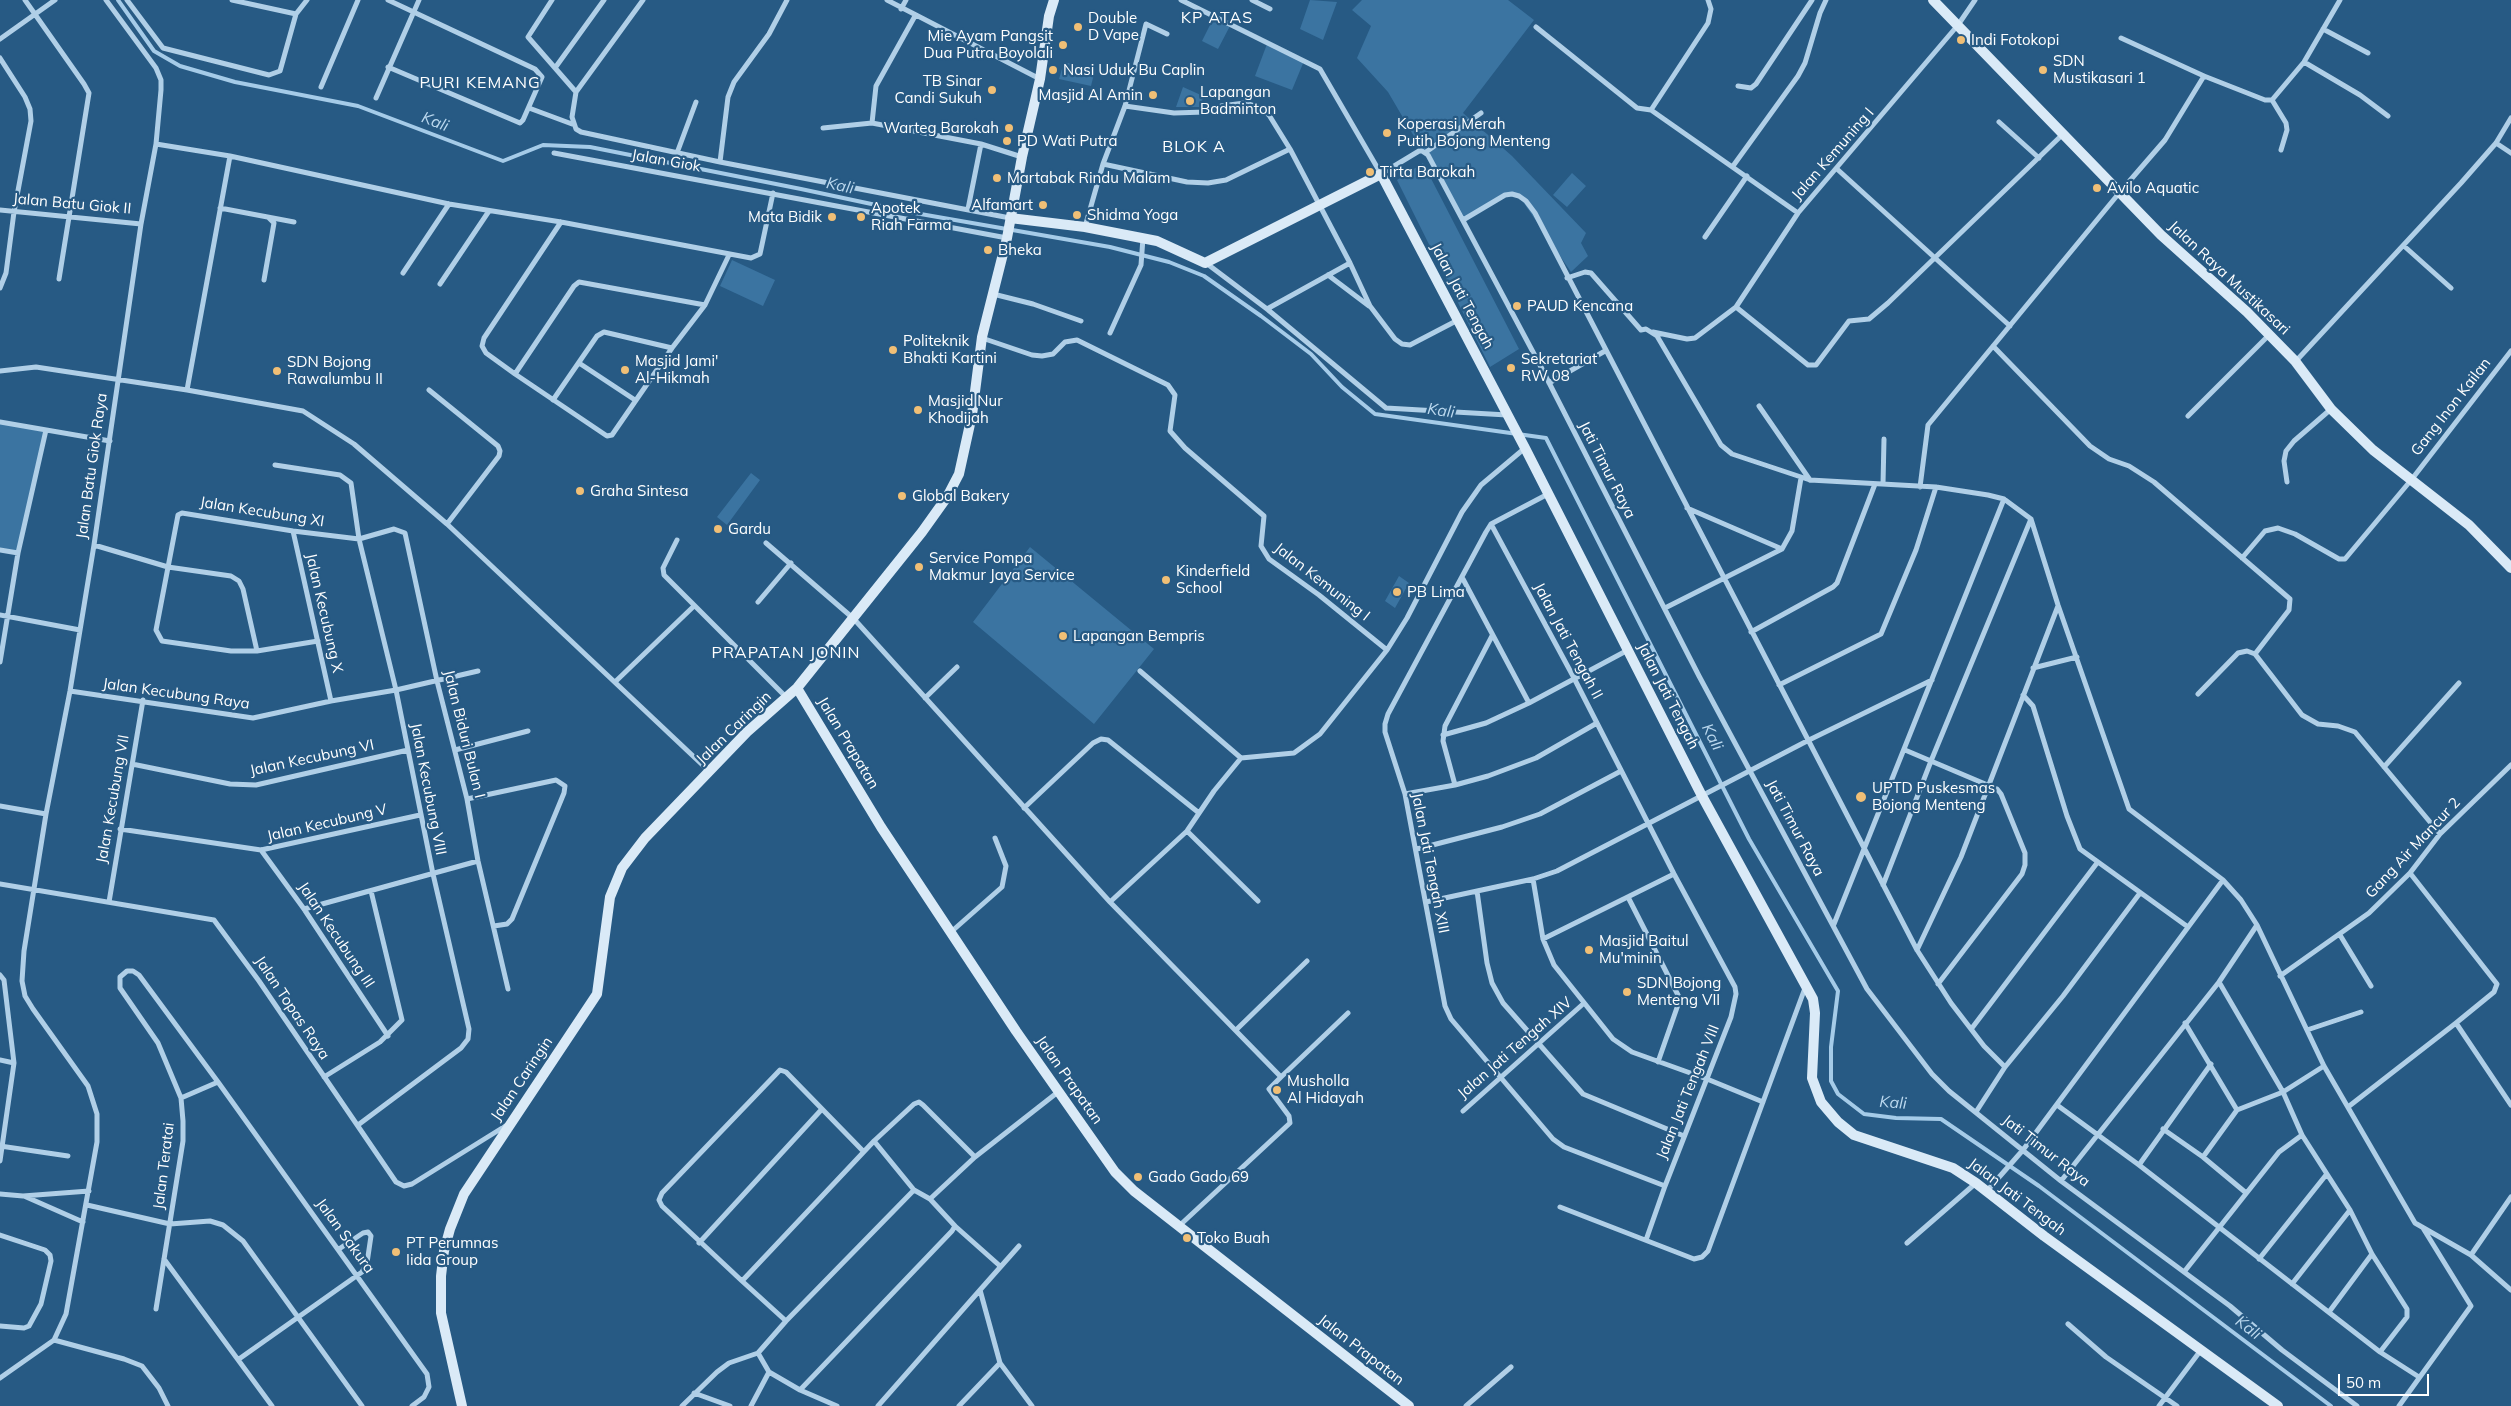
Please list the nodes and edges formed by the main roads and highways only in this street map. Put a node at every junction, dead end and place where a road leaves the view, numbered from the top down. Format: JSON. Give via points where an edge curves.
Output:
{"nodes":[{"id":1,"x":1054,"y":0,"type":"edge"},
{"id":2,"x":1933,"y":0,"type":"edge"},
{"id":3,"x":1010,"y":219,"type":"junction"},
{"id":4,"x":2511,"y":568,"type":"edge"},
{"id":5,"x":798,"y":688,"type":"junction"},
{"id":6,"x":462,"y":1406,"type":"edge"},
{"id":7,"x":1409,"y":1406,"type":"edge"},
{"id":8,"x":2278,"y":1406,"type":"edge"}],
"edges":[{"from":1,"to":3,"type":"main road","name":"Jalan Caringin"},
{"from":2,"to":4,"type":"main road","name":"Jalan Raya Mustikasari","via":[[2161,235],[2247,312],[2295,362],[2331,408],[2373,450],[2469,524]]},
{"from":3,"to":5,"type":"main road","name":"Jalan Caringin","via":[[982,338],[959,474],[922,532]]},
{"from":3,"to":8,"type":"main road","name":"Jalan Jati Tengah","via":[[1085,227],[1143,238],[1174,247],[1205,263],[1381,174],[1702,796],[1813,998],[1812,1078],[1821,1102],[1838,1122],[1854,1134],[1945,1165],[1976,1183]]},
{"from":5,"to":6,"type":"main road","name":"Jalan Caringin","via":[[747,732],[645,838],[622,868],[610,898],[597,994],[464,1194],[444,1251],[441,1276],[441,1313]]},
{"from":5,"to":7,"type":"main road","name":"Jalan Prapatan","via":[[881,828],[1115,1172],[1134,1191]]}]}
